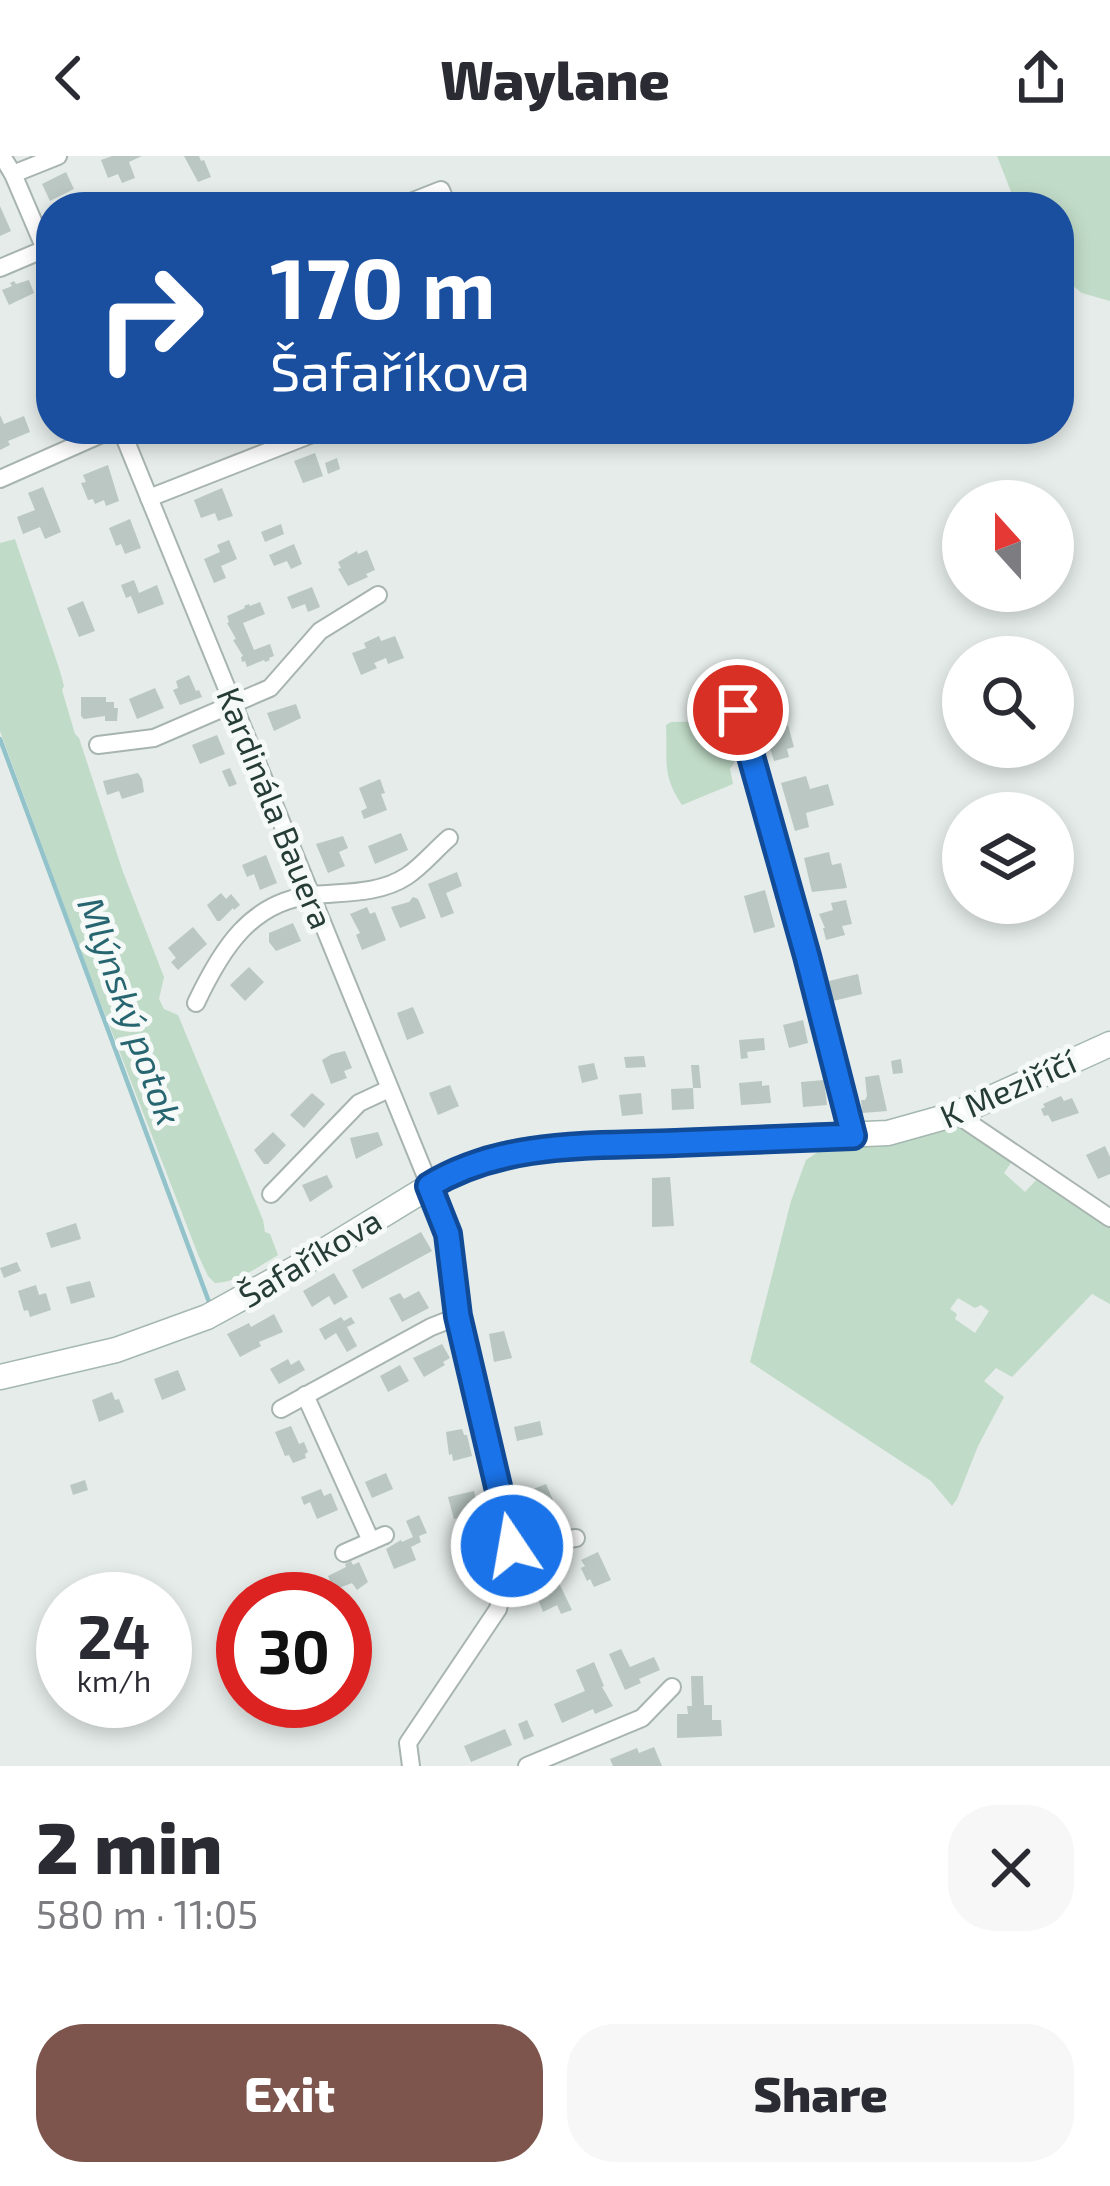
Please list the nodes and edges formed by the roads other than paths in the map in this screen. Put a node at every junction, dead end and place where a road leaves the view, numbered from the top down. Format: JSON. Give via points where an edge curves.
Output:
{"nodes":[{"id":1,"x":2,"y":156,"type":"edge"},
{"id":2,"x":58,"y":156,"type":"edge"},
{"id":3,"x":13,"y":174,"type":"junction"},
{"id":4,"x":36,"y":228,"type":"edge"},
{"id":5,"x":36,"y":259,"type":"edge"},
{"id":6,"x":0,"y":268,"type":"edge"},
{"id":7,"x":81,"y":444,"type":"edge"},
{"id":8,"x":124,"y":444,"type":"edge"},
{"id":9,"x":287,"y":444,"type":"edge"},
{"id":10,"x":0,"y":478,"type":"edge"},
{"id":11,"x":149,"y":498,"type":"junction"},
{"id":12,"x":377,"y":595,"type":"dead end"},
{"id":13,"x":233,"y":704,"type":"junction"},
{"id":14,"x":763,"y":706,"type":"dead end"},
{"id":15,"x":738,"y":710,"type":"junction"},
{"id":16,"x":712,"y":715,"type":"dead end"},
{"id":17,"x":98,"y":745,"type":"dead end"},
{"id":18,"x":449,"y":838,"type":"dead end"},
{"id":19,"x":310,"y":895,"type":"junction"},
{"id":20,"x":196,"y":1003,"type":"dead end"},
{"id":21,"x":1110,"y":1044,"type":"edge"},
{"id":22,"x":389,"y":1089,"type":"junction"},
{"id":23,"x":956,"y":1114,"type":"junction"},
{"id":24,"x":904,"y":1130,"type":"joint"},
{"id":25,"x":853,"y":1136,"type":"junction"},
{"id":26,"x":429,"y":1186,"type":"junction"},
{"id":27,"x":271,"y":1194,"type":"dead end"},
{"id":28,"x":1110,"y":1218,"type":"edge"},
{"id":29,"x":458,"y":1316,"type":"junction"},
{"id":30,"x":0,"y":1377,"type":"edge"},
{"id":31,"x":305,"y":1395,"type":"junction"},
{"id":32,"x":280,"y":1408,"type":"dead end"},
{"id":33,"x":576,"y":1538,"type":"dead end"},
{"id":34,"x":512,"y":1546,"type":"junction"},
{"id":35,"x":344,"y":1552,"type":"dead end"},
{"id":36,"x":673,"y":1687,"type":"dead end"},
{"id":37,"x":411,"y":1766,"type":"edge"},
{"id":38,"x":527,"y":1766,"type":"edge"}],
"edges":[{"from":1,"to":3,"type":"street"},
{"from":2,"to":3,"type":"street"},
{"from":3,"to":4,"type":"street"},
{"from":5,"to":6,"type":"street"},
{"from":7,"to":10,"type":"street"},
{"from":8,"to":11,"type":"street","name":"Kardinála Bauera"},
{"from":9,"to":11,"type":"street"},
{"from":11,"to":13,"type":"street","name":"Kardinála Bauera"},
{"from":12,"to":13,"type":"street","via":[[320,631],[270,688]]},
{"from":13,"to":17,"type":"street","via":[[154,738]]},
{"from":13,"to":19,"type":"street","name":"Kardinála Bauera"},
{"from":14,"to":15,"type":"street"},
{"from":15,"to":16,"type":"street"},
{"from":15,"to":25,"type":"street"},
{"from":18,"to":19,"type":"street","via":[[404,878],[361,892]]},
{"from":19,"to":20,"type":"street","via":[[240,929]]},
{"from":19,"to":22,"type":"street","name":"Kardinála Bauera"},
{"from":21,"to":23,"type":"street","name":"K Meziříčí"},
{"from":22,"to":26,"type":"street","name":"Kardinála Bauera"},
{"from":22,"to":27,"type":"street","via":[[359,1103]]},
{"from":23,"to":24,"type":"street","name":"K Meziříčí"},
{"from":23,"to":28,"type":"street"},
{"from":24,"to":25,"type":"street","name":"Šafaříkova"},
{"from":25,"to":26,"type":"street","name":"Šafaříkova","via":[[522,1151]]},
{"from":26,"to":29,"type":"street","name":"Kardinála Bauera","via":[[448,1234]]},
{"from":26,"to":30,"type":"street","name":"Šafaříkova","via":[[207,1317],[116,1350]]},
{"from":29,"to":31,"type":"street"},
{"from":29,"to":34,"type":"street","name":"Kardinála Bauera"},
{"from":31,"to":32,"type":"street"},
{"from":31,"to":35,"type":"street","via":[[378,1538]]},
{"from":33,"to":34,"type":"street"},
{"from":34,"to":37,"type":"street","via":[[499,1609],[408,1743]]},
{"from":36,"to":38,"type":"street","via":[[642,1718]]}]}
